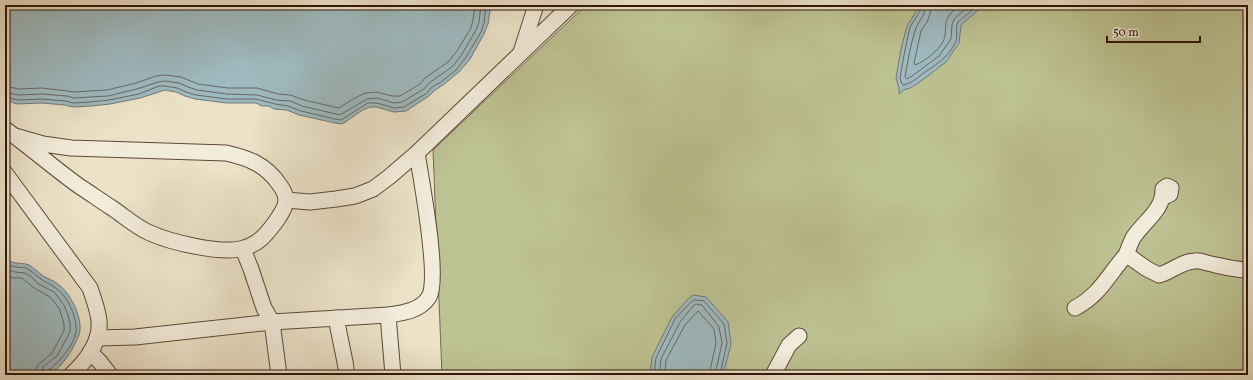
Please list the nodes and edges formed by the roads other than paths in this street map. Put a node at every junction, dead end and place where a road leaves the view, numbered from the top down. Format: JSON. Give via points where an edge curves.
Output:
{"nodes":[{"id":1,"x":536,"y":5,"type":"edge"},
{"id":2,"x":571,"y":5,"type":"edge"},
{"id":3,"x":520,"y":54,"type":"junction"},
{"id":4,"x":10,"y":132,"type":"edge"},
{"id":5,"x":417,"y":153,"type":"junction"},
{"id":6,"x":5,"y":173,"type":"edge"},
{"id":7,"x":1164,"y":197,"type":"dead end"},
{"id":8,"x":286,"y":200,"type":"junction"},
{"id":9,"x":243,"y":249,"type":"junction"},
{"id":10,"x":1126,"y":255,"type":"junction"},
{"id":11,"x":1248,"y":270,"type":"edge"},
{"id":12,"x":1075,"y":308,"type":"dead end"},
{"id":13,"x":388,"y":315,"type":"junction"},
{"id":14,"x":336,"y":318,"type":"junction"},
{"id":15,"x":272,"y":322,"type":"junction"},
{"id":16,"x":799,"y":336,"type":"dead end"},
{"id":17,"x":97,"y":338,"type":"junction"},
{"id":18,"x":90,"y":352,"type":"junction"},
{"id":19,"x":71,"y":375,"type":"edge"},
{"id":20,"x":110,"y":375,"type":"edge"},
{"id":21,"x":279,"y":375,"type":"edge"},
{"id":22,"x":347,"y":375,"type":"edge"},
{"id":23,"x":393,"y":375,"type":"edge"},
{"id":24,"x":773,"y":375,"type":"edge"}],
"edges":[{"from":1,"to":3,"type":"lane"},
{"from":2,"to":3,"type":"lane"},
{"from":3,"to":5,"type":"lane"},
{"from":4,"to":8,"type":"lane","via":[[43,144],[71,148],[226,153],[245,157],[274,176]]},
{"from":4,"to":9,"type":"lane","via":[[78,185],[149,233],[200,248]]},
{"from":5,"to":8,"type":"lane","via":[[373,189],[355,196],[310,202]]},
{"from":5,"to":13,"type":"lane","via":[[428,228],[432,287],[420,306],[407,313]]},
{"from":6,"to":17,"type":"lane","via":[[90,288],[99,322]]},
{"from":7,"to":10,"type":"lane","via":[[1134,238]]},
{"from":8,"to":9,"type":"lane","via":[[273,226],[259,242]]},
{"from":9,"to":15,"type":"lane","via":[[264,308]]},
{"from":10,"to":11,"type":"lane","via":[[1159,275],[1194,261]]},
{"from":10,"to":12,"type":"lane","via":[[1098,290]]},
{"from":13,"to":14,"type":"lane"},
{"from":13,"to":23,"type":"lane"},
{"from":14,"to":15,"type":"lane"},
{"from":14,"to":22,"type":"lane"},
{"from":15,"to":17,"type":"lane","via":[[135,337]]},
{"from":15,"to":21,"type":"lane"},
{"from":16,"to":24,"type":"lane","via":[[789,345]]},
{"from":17,"to":18,"type":"lane"},
{"from":18,"to":19,"type":"lane"},
{"from":18,"to":20,"type":"lane"}]}
